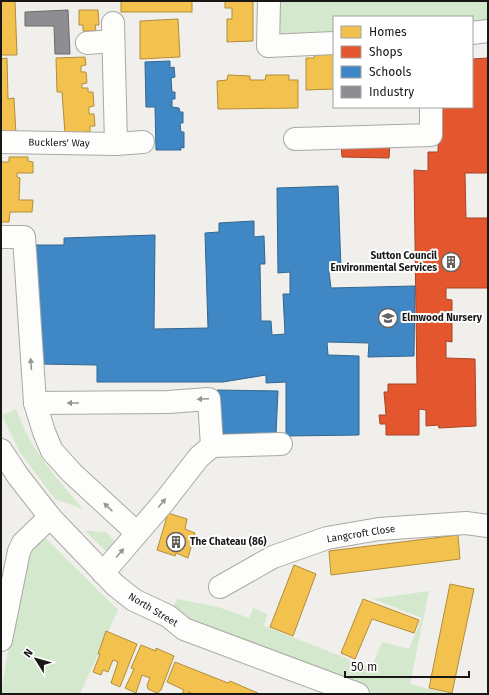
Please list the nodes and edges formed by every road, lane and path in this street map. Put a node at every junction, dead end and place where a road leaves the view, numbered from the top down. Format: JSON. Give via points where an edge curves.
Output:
{"nodes":[{"id":1,"x":269,"y":1,"type":"edge"},
{"id":2,"x":488,"y":31,"type":"edge"},
{"id":3,"x":473,"y":33,"type":"edge"},
{"id":4,"x":88,"y":43,"type":"dead end"},
{"id":5,"x":333,"y":43,"type":"edge"},
{"id":6,"x":431,"y":108,"type":"edge"},
{"id":7,"x":295,"y":139,"type":"dead end"},
{"id":8,"x":1,"y":142,"type":"edge"},
{"id":9,"x":144,"y":142,"type":"dead end"},
{"id":10,"x":116,"y":144,"type":"junction"},
{"id":11,"x":1,"y":237,"type":"edge"},
{"id":12,"x":35,"y":403,"type":"junction"},
{"id":13,"x":281,"y":444,"type":"dead end"},
{"id":14,"x":212,"y":446,"type":"junction"},
{"id":15,"x":1,"y":450,"type":"edge"},
{"id":16,"x":50,"y":517,"type":"junction"},
{"id":17,"x":488,"y":526,"type":"edge"},
{"id":18,"x":137,"y":533,"type":"junction"},
{"id":19,"x":103,"y":573,"type":"junction"},
{"id":20,"x":220,"y":587,"type":"dead end"},
{"id":21,"x":1,"y":640,"type":"edge"},
{"id":22,"x":358,"y":694,"type":"edge"}],
"edges":[{"from":1,"to":5,"type":"street","via":[[268,46]]},
{"from":2,"to":3,"type":"street"},
{"from":4,"to":10,"type":"street","via":[[113,32]]},
{"from":6,"to":7,"type":"street","via":[[430,135]]},
{"from":8,"to":10,"type":"street","name":"Bucklers' Way"},
{"from":9,"to":10,"type":"street","name":"Bucklers' Way"},
{"from":12,"to":11,"type":"street","one_way":true,"via":[[24,237]]},
{"from":14,"to":12,"type":"street","one_way":true,"via":[[210,399],[168,402]]},
{"from":18,"to":12,"type":"street","one_way":true,"via":[[52,451]]},
{"from":13,"to":14,"type":"street"},
{"from":18,"to":14,"type":"street","one_way":true,"via":[[199,457]]},
{"from":15,"to":16,"type":"street","name":"North Street"},
{"from":16,"to":19,"type":"street","name":"North Street"},
{"from":16,"to":21,"type":"street","via":[[23,543],[19,551]]},
{"from":17,"to":20,"type":"street","name":"Langcroft Close","via":[[466,523],[387,528],[327,538],[273,557]]},
{"from":19,"to":18,"type":"street","one_way":true},
{"from":19,"to":22,"type":"street","name":"North Street","via":[[134,600],[168,616],[184,629]]}]}
